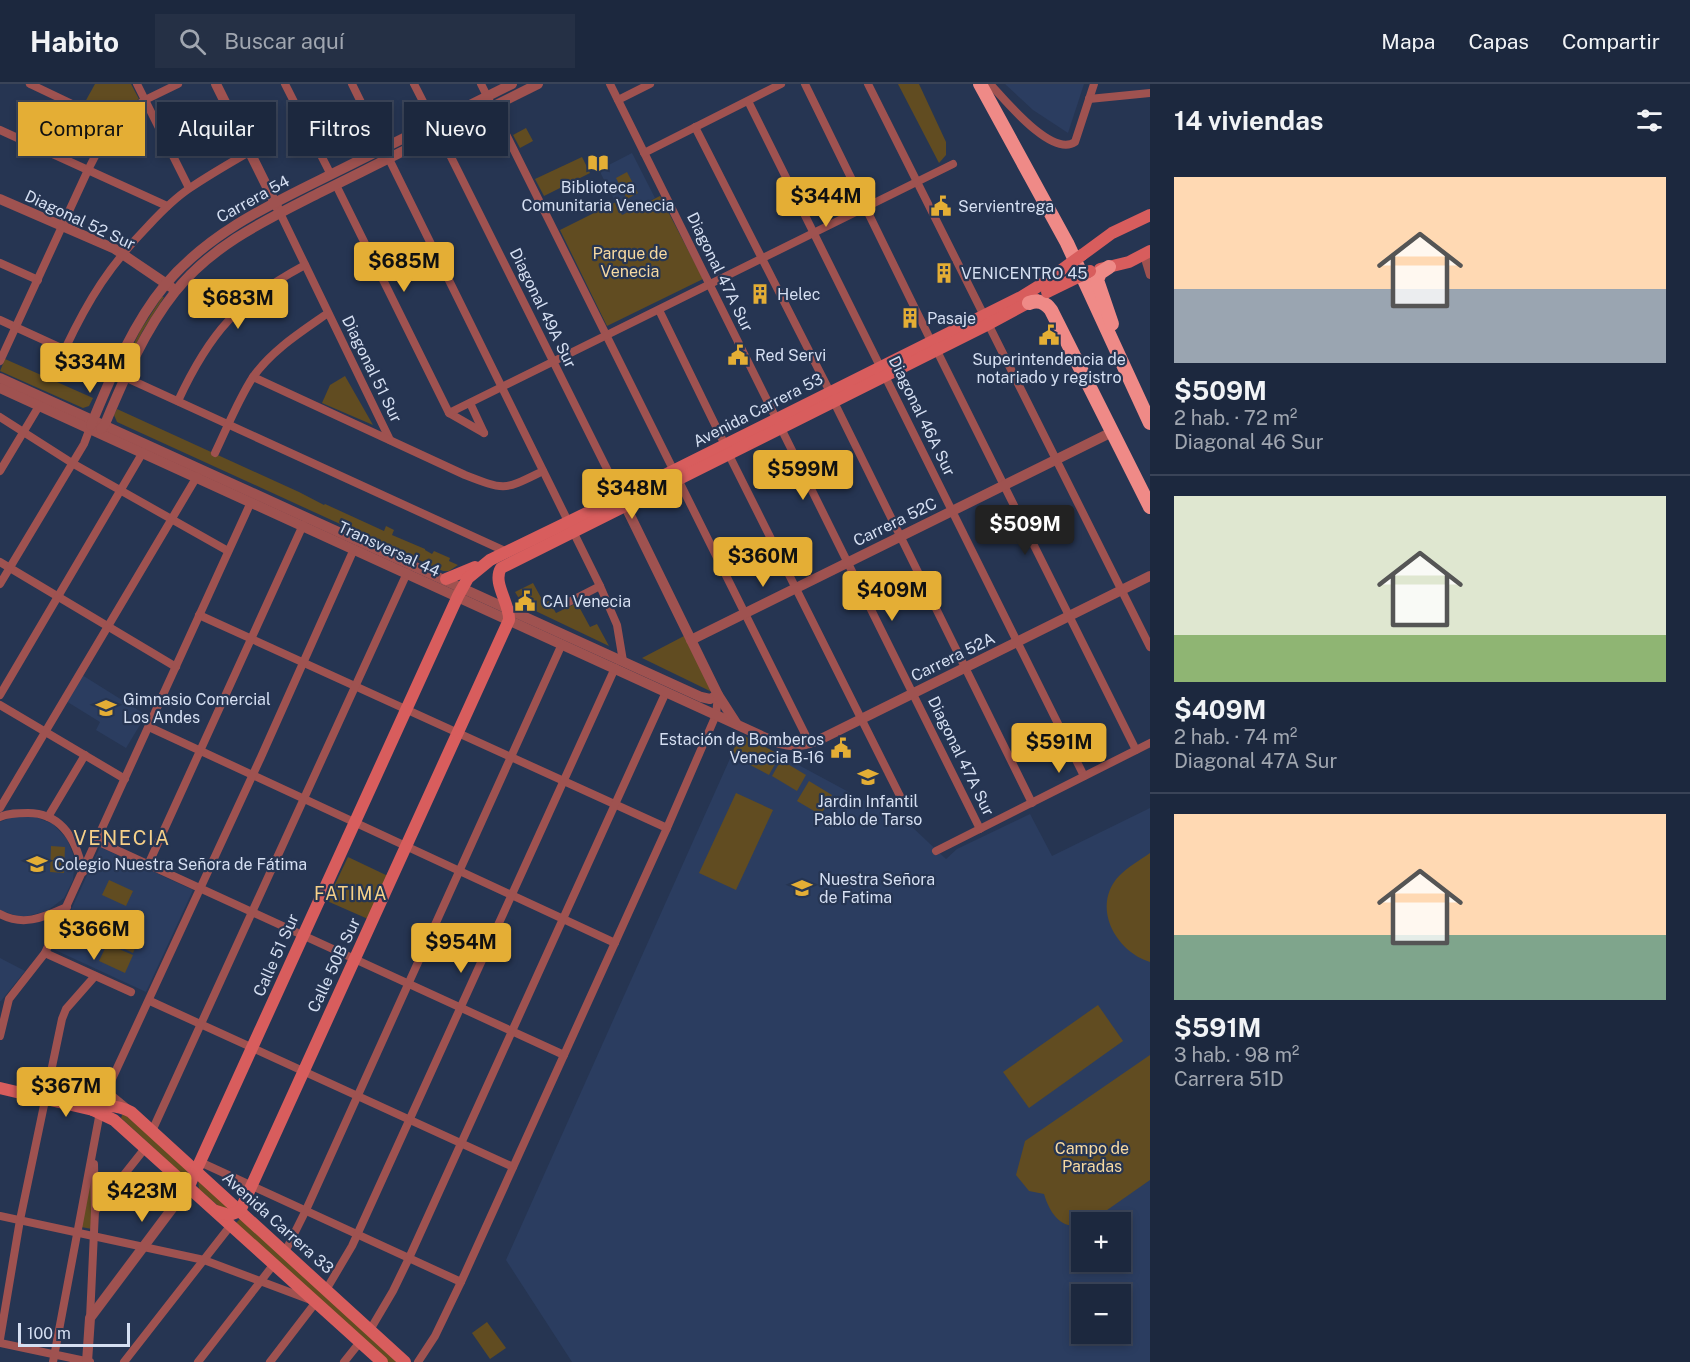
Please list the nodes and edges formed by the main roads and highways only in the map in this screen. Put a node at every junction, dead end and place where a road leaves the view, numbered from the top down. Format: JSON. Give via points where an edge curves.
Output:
{"nodes":[{"id":1,"x":980,"y":84,"type":"edge"},
{"id":2,"x":1150,"y":216,"type":"edge"},
{"id":3,"x":1149,"y":252,"type":"edge"},
{"id":4,"x":1109,"y":267,"type":"junction"},
{"id":5,"x":1044,"y":288,"type":"junction"},
{"id":6,"x":1029,"y":303,"type":"junction"},
{"id":7,"x":986,"y":320,"type":"junction"},
{"id":8,"x":1150,"y":404,"type":"edge"},
{"id":9,"x":1150,"y":423,"type":"edge"},
{"id":10,"x":1150,"y":507,"type":"edge"},
{"id":11,"x":571,"y":527,"type":"junction"},
{"id":12,"x":490,"y":560,"type":"junction"},
{"id":13,"x":446,"y":579,"type":"road end"},
{"id":14,"x":460,"y":592,"type":"joint"},
{"id":15,"x":509,"y":615,"type":"joint"},
{"id":16,"x":0,"y":1088,"type":"edge"},
{"id":17,"x":98,"y":1110,"type":"junction"},
{"id":18,"x":198,"y":1166,"type":"junction"},
{"id":19,"x":189,"y":1186,"type":"junction"},
{"id":20,"x":216,"y":1211,"type":"junction"},
{"id":21,"x":240,"y":1211,"type":"junction"},
{"id":22,"x":382,"y":1362,"type":"edge"},
{"id":23,"x":405,"y":1362,"type":"edge"}],
"edges":[{"from":1,"to":9,"type":"highway","via":[[1067,243]]},
{"from":2,"to":5,"type":"main road","bridge":true,"via":[[1112,233]]},
{"from":3,"to":4,"type":"main road"},
{"from":4,"to":5,"type":"main road","bridge":true},
{"from":4,"to":8,"type":"highway","via":[[1098,277],[1098,286]]},
{"from":5,"to":6,"type":"main road","name":"Avenida Carrera 53"},
{"from":5,"to":7,"type":"main road","name":"Avenida Carrera 53","via":[[1021,297]]},
{"from":6,"to":7,"type":"main road","name":"Avenida Carrera 53"},
{"from":6,"to":10,"type":"highway","via":[[1042,303],[1051,310]]},
{"from":7,"to":11,"type":"main road","name":"Avenida Carrera 53"},
{"from":11,"to":12,"type":"main road","name":"Avenida Carrera 53"},
{"from":11,"to":15,"type":"main road","name":"Avenida Carrera 53","via":[[501,568],[498,577]]},
{"from":12,"to":13,"type":"main road"},
{"from":12,"to":14,"type":"main road","name":"Avenida Carrera 53","via":[[472,574]]},
{"from":14,"to":18,"type":"main road","name":"Calle 51 Sur"},
{"from":15,"to":21,"type":"main road","name":"Calle 50B Sur"},
{"from":16,"to":17,"type":"main road","name":"Avenida Carrera 33"},
{"from":17,"to":18,"type":"main road","name":"Avenida Carrera 33","via":[[115,1106],[131,1112]]},
{"from":17,"to":19,"type":"main road","name":"Avenida Carrera 33","via":[[119,1123]]},
{"from":18,"to":19,"type":"main road","name":"Calle 51 Sur"},
{"from":18,"to":21,"type":"main road","name":"Avenida Carrera 33"},
{"from":19,"to":20,"type":"main road","name":"Avenida Carrera 33"},
{"from":20,"to":21,"type":"main road","via":[[230,1215]]},
{"from":20,"to":22,"type":"main road","name":"Avenida Carrera 33"},
{"from":21,"to":23,"type":"main road","name":"Avenida Carrera 33"}]}
